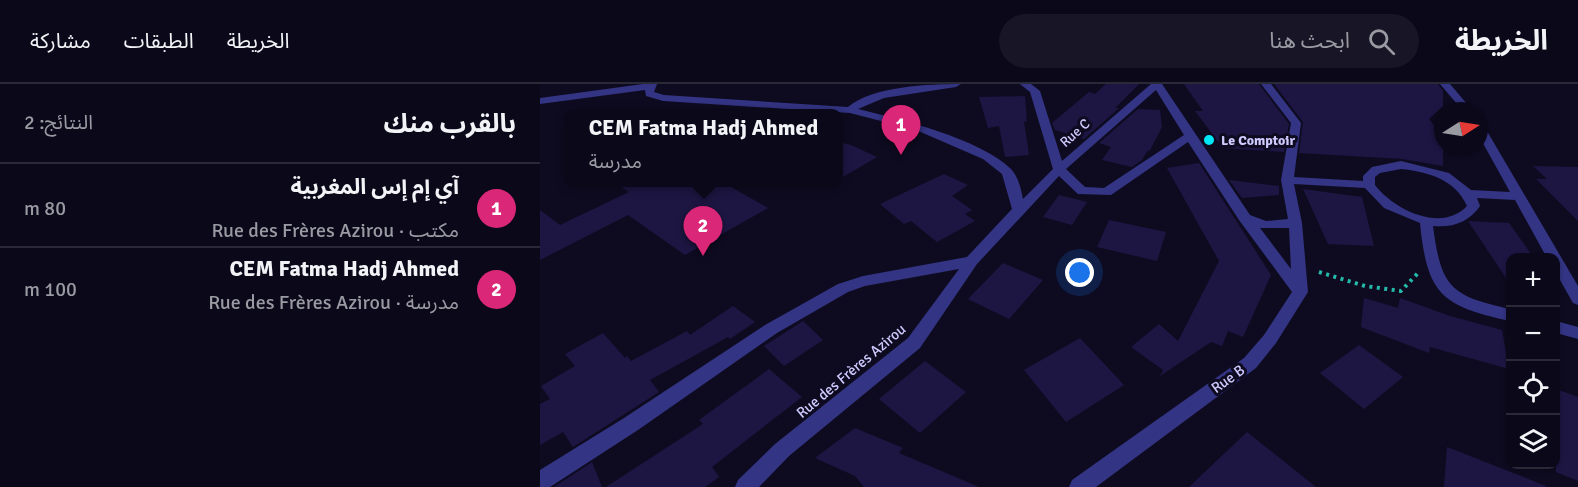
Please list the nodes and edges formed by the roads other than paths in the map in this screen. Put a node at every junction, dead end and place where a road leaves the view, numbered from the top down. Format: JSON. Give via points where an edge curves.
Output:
{"nodes":[{"id":1,"x":956,"y":84,"type":"edge"},
{"id":2,"x":1025,"y":84,"type":"edge"},
{"id":3,"x":1157,"y":84,"type":"edge"},
{"id":4,"x":1266,"y":84,"type":"edge"},
{"id":5,"x":1445,"y":84,"type":"edge"},
{"id":6,"x":651,"y":85,"type":"edge"},
{"id":7,"x":540,"y":101,"type":"edge"},
{"id":8,"x":1460,"y":102,"type":"edge"},
{"id":9,"x":834,"y":109,"type":"edge"},
{"id":10,"x":843,"y":110,"type":"edge"},
{"id":11,"x":850,"y":110,"type":"junction"},
{"id":12,"x":1189,"y":137,"type":"junction"},
{"id":13,"x":1488,"y":143,"type":"edge"},
{"id":14,"x":1058,"y":168,"type":"junction"},
{"id":15,"x":1287,"y":180,"type":"junction"},
{"id":16,"x":1369,"y":184,"type":"junction"},
{"id":17,"x":1470,"y":194,"type":"junction"},
{"id":18,"x":1517,"y":196,"type":"junction"},
{"id":19,"x":1019,"y":210,"type":"junction"},
{"id":20,"x":1244,"y":218,"type":"junction"},
{"id":21,"x":1426,"y":220,"type":"junction"},
{"id":22,"x":1295,"y":223,"type":"junction"},
{"id":23,"x":1551,"y":253,"type":"edge"},
{"id":24,"x":972,"y":261,"type":"junction"},
{"id":25,"x":1560,"y":268,"type":"edge"},
{"id":26,"x":1300,"y":292,"type":"junction"},
{"id":27,"x":1578,"y":299,"type":"edge"},
{"id":28,"x":1506,"y":314,"type":"edge"},
{"id":29,"x":1560,"y":328,"type":"edge"},
{"id":30,"x":1578,"y":333,"type":"edge"},
{"id":31,"x":540,"y":482,"type":"edge"},
{"id":32,"x":745,"y":487,"type":"edge"},
{"id":33,"x":1079,"y":487,"type":"edge"}],
"edges":[{"from":1,"to":11,"type":"street","via":[[874,98],[855,104]]},
{"from":2,"to":14,"type":"street","via":[[1035,91]]},
{"from":3,"to":12,"type":"street"},
{"from":3,"to":14,"type":"street","name":"Rue C"},
{"from":4,"to":15,"type":"street","via":[[1296,123]]},
{"from":5,"to":8,"type":"street"},
{"from":6,"to":7,"type":"street"},
{"from":6,"to":9,"type":"street","via":[[649,94],[672,99]]},
{"from":10,"to":11,"type":"street"},
{"from":11,"to":19,"type":"street","via":[[920,128],[987,157],[1007,172]]},
{"from":12,"to":14,"type":"street","via":[[1107,192],[1082,191]]},
{"from":12,"to":20,"type":"street"},
{"from":13,"to":18,"type":"street"},
{"from":14,"to":19,"type":"street","name":"Rue C"},
{"from":15,"to":16,"type":"street"},
{"from":15,"to":22,"type":"street"},
{"from":16,"to":17,"type":"street","via":[[1369,176],[1376,170],[1401,165],[1434,171]]},
{"from":16,"to":21,"type":"street","via":[[1381,202]]},
{"from":17,"to":18,"type":"street"},
{"from":17,"to":21,"type":"street","via":[[1474,206],[1460,220]]},
{"from":18,"to":23,"type":"street"},
{"from":19,"to":24,"type":"street","name":"Rue des Frères Azirou"},
{"from":20,"to":22,"type":"street","via":[[1264,225]]},
{"from":20,"to":26,"type":"street"},
{"from":21,"to":28,"type":"street","via":[[1430,250],[1442,280],[1456,299]]},
{"from":22,"to":26,"type":"street"},
{"from":24,"to":31,"type":"street","via":[[892,278],[863,280],[843,288],[771,329]]},
{"from":24,"to":32,"type":"street","name":"Rue des Frères Azirou","via":[[914,343],[782,450]]},
{"from":25,"to":27,"type":"street"},
{"from":26,"to":33,"type":"street","name":"Rue B","via":[[1250,363]]},
{"from":29,"to":30,"type":"street"}]}
